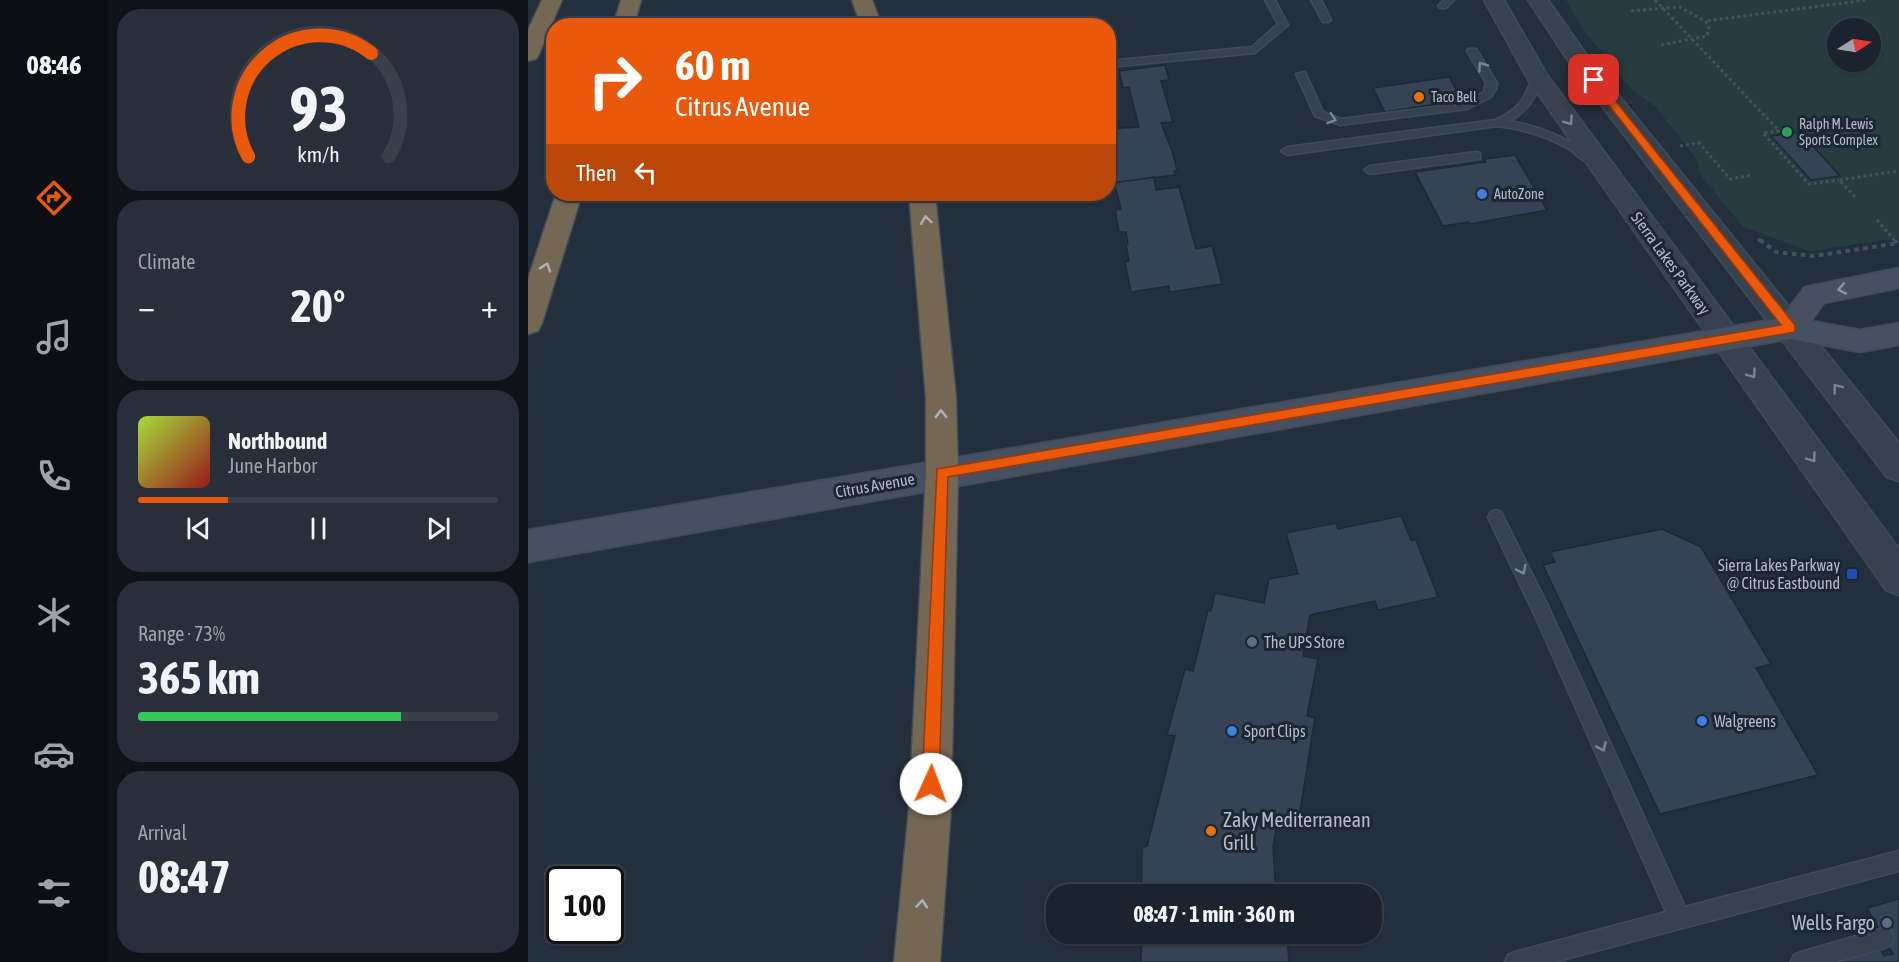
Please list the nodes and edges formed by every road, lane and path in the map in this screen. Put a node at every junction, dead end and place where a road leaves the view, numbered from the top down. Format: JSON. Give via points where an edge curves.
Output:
{"nodes":[{"id":1,"x":552,"y":0,"type":"edge"},
{"id":2,"x":632,"y":0,"type":"edge"},
{"id":3,"x":862,"y":0,"type":"edge"},
{"id":4,"x":1270,"y":0,"type":"edge"},
{"id":5,"x":1316,"y":0,"type":"edge"},
{"id":6,"x":1494,"y":0,"type":"edge"},
{"id":7,"x":1538,"y":0,"type":"edge"},
{"id":8,"x":1655,"y":0,"type":"edge"},
{"id":9,"x":1867,"y":0,"type":"edge"},
{"id":10,"x":1662,"y":7,"type":"junction"},
{"id":11,"x":1631,"y":11,"type":"dead end"},
{"id":12,"x":626,"y":18,"type":"edge"},
{"id":13,"x":869,"y":18,"type":"edge"},
{"id":14,"x":1326,"y":20,"type":"dead end"},
{"id":15,"x":1705,"y":21,"type":"junction"},
{"id":16,"x":1694,"y":40,"type":"junction"},
{"id":17,"x":1661,"y":45,"type":"dead end"},
{"id":18,"x":1472,"y":51,"type":"dead end"},
{"id":19,"x":528,"y":54,"type":"edge"},
{"id":20,"x":1116,"y":63,"type":"edge"},
{"id":21,"x":1301,"y":74,"type":"dead end"},
{"id":22,"x":1537,"y":76,"type":"junction"},
{"id":23,"x":1497,"y":123,"type":"junction"},
{"id":24,"x":1287,"y":150,"type":"dead end"},
{"id":25,"x":1650,"y":151,"type":"junction"},
{"id":26,"x":1476,"y":156,"type":"dead end"},
{"id":27,"x":1603,"y":168,"type":"junction"},
{"id":28,"x":1370,"y":170,"type":"dead end"},
{"id":29,"x":1899,"y":171,"type":"edge"},
{"id":30,"x":1753,"y":175,"type":"dead end"},
{"id":31,"x":1839,"y":180,"type":"junction"},
{"id":32,"x":1855,"y":197,"type":"dead end"},
{"id":33,"x":567,"y":201,"type":"edge"},
{"id":34,"x":923,"y":201,"type":"edge"},
{"id":35,"x":1877,"y":220,"type":"dead end"},
{"id":36,"x":1898,"y":243,"type":"edge"},
{"id":37,"x":1776,"y":252,"type":"dead end"},
{"id":38,"x":1899,"y":278,"type":"edge"},
{"id":39,"x":528,"y":323,"type":"edge"},
{"id":40,"x":1790,"y":328,"type":"junction"},
{"id":41,"x":1899,"y":334,"type":"edge"},
{"id":42,"x":1726,"y":339,"type":"junction"},
{"id":43,"x":1899,"y":467,"type":"edge"},
{"id":44,"x":942,"y":473,"type":"junction"},
{"id":45,"x":1496,"y":517,"type":"dead end"},
{"id":46,"x":528,"y":546,"type":"edge"},
{"id":47,"x":1899,"y":578,"type":"edge"},
{"id":48,"x":1899,"y":861,"type":"edge"},
{"id":49,"x":1679,"y":918,"type":"junction"},
{"id":50,"x":1884,"y":938,"type":"dead end"},
{"id":51,"x":917,"y":962,"type":"edge"},
{"id":52,"x":1515,"y":962,"type":"edge"},
{"id":53,"x":1801,"y":962,"type":"edge"}],
"edges":[{"from":1,"to":19,"type":"highway"},
{"from":2,"to":12,"type":"highway"},
{"from":3,"to":13,"type":"highway"},
{"from":4,"to":20,"type":"lane","via":[[1283,25],[1255,50]]},
{"from":5,"to":14,"type":"lane"},
{"from":6,"to":22,"type":"street","name":"Sierra Lakes Parkway"},
{"from":7,"to":25,"type":"street","via":[[1572,52]]},
{"from":8,"to":10,"type":"path"},
{"from":9,"to":15,"type":"path"},
{"from":10,"to":11,"type":"path"},
{"from":10,"to":15,"type":"path","via":[[1688,10]]},
{"from":10,"to":16,"type":"path"},
{"from":15,"to":16,"type":"path","via":[[1709,27],[1707,36]]},
{"from":16,"to":17,"type":"path"},
{"from":16,"to":31,"type":"path","via":[[1779,131],[1763,133],[1809,184]]},
{"from":21,"to":18,"type":"lane","one_way":true,"via":[[1319,114],[1340,122],[1456,108],[1486,98],[1492,89],[1492,80]]},
{"from":22,"to":23,"type":"lane","via":[[1530,100],[1518,113]]},
{"from":22,"to":27,"type":"street","name":"Sierra Lakes Parkway","one_way":true},
{"from":23,"to":24,"type":"lane"},
{"from":23,"to":27,"type":"lane","via":[[1550,135]]},
{"from":25,"to":30,"type":"path","via":[[1699,143],[1730,179]]},
{"from":25,"to":40,"type":"street"},
{"from":26,"to":28,"type":"lane"},
{"from":27,"to":42,"type":"street","name":"Sierra Lakes Parkway"},
{"from":29,"to":31,"type":"path"},
{"from":31,"to":32,"type":"path"},
{"from":39,"to":33,"type":"highway","one_way":true},
{"from":44,"to":34,"type":"highway","one_way":true,"via":[[941,398]]},
{"from":35,"to":36,"type":"path"},
{"from":36,"to":37,"type":"path","via":[[1814,256]]},
{"from":38,"to":40,"type":"main road","one_way":true,"via":[[1815,294]]},
{"from":40,"to":41,"type":"main road","name":"Citrus Avenue","via":[[1860,341]]},
{"from":40,"to":42,"type":"main road","name":"Citrus Avenue"},
{"from":43,"to":40,"type":"street","one_way":true},
{"from":42,"to":44,"type":"main road","name":"Citrus Avenue"},
{"from":42,"to":47,"type":"street","name":"Sierra Lakes Parkway","one_way":true},
{"from":44,"to":46,"type":"main road","name":"Citrus Avenue"},
{"from":51,"to":44,"type":"highway","one_way":true,"via":[[930,808]]},
{"from":45,"to":49,"type":"lane","one_way":true},
{"from":48,"to":49,"type":"lane"},
{"from":49,"to":52,"type":"lane"},
{"from":50,"to":53,"type":"lane"}]}
